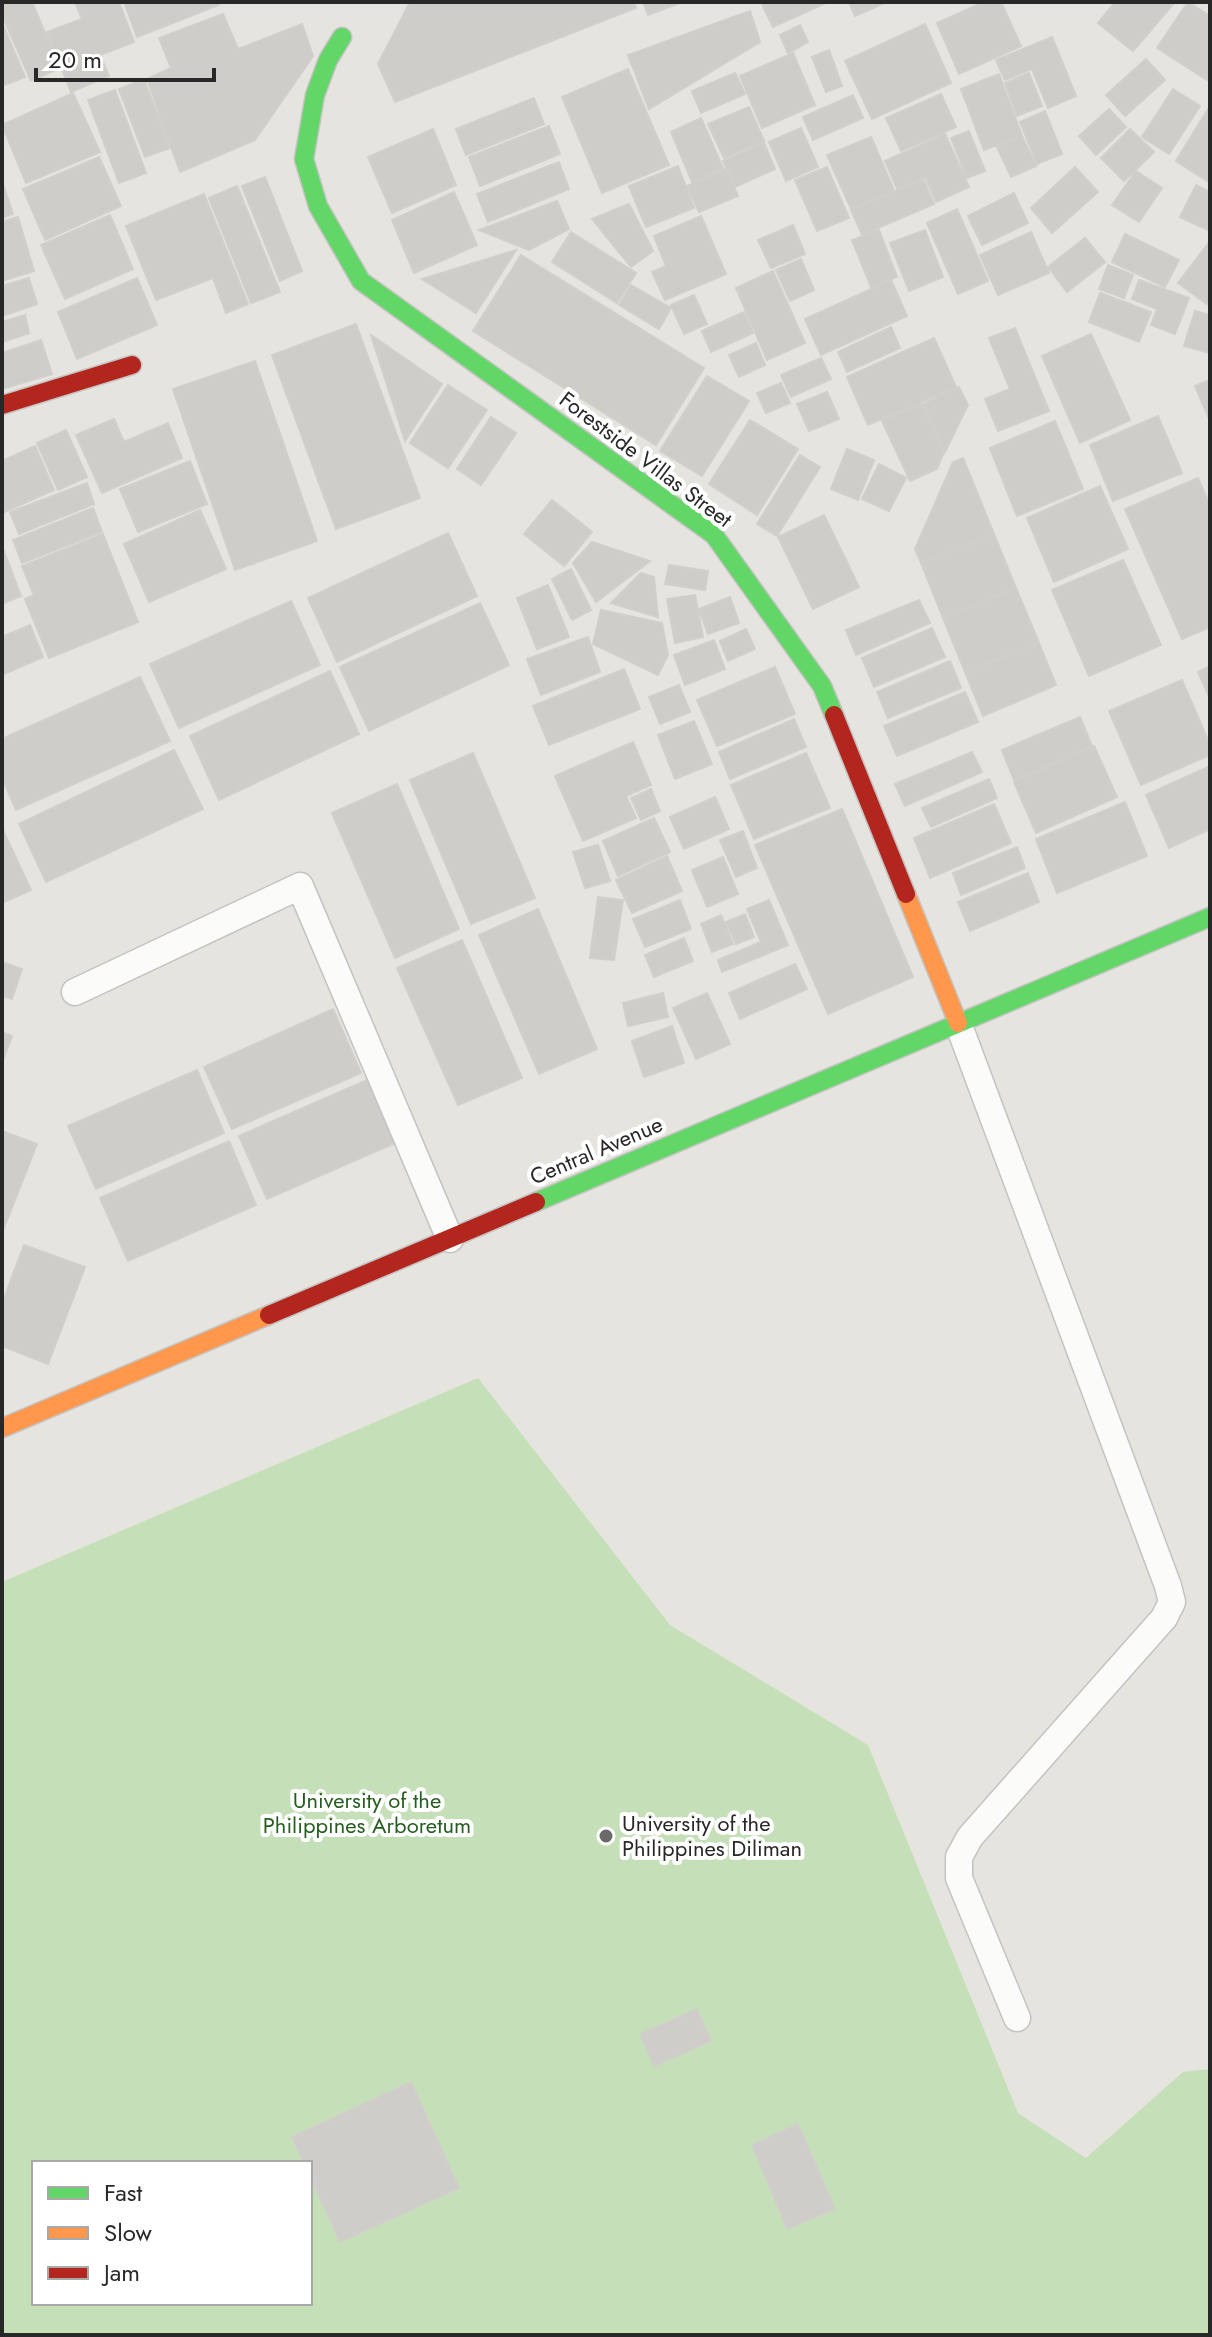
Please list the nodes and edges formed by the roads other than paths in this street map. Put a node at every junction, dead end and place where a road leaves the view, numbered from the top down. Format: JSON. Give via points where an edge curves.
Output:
{"nodes":[{"id":1,"x":342,"y":37,"type":"dead end"},
{"id":2,"x":132,"y":365,"type":"dead end"},
{"id":3,"x":2,"y":405,"type":"edge"},
{"id":4,"x":1210,"y":917,"type":"edge"},
{"id":5,"x":75,"y":992,"type":"dead end"},
{"id":6,"x":958,"y":1023,"type":"junction"},
{"id":7,"x":450,"y":1239,"type":"junction"},
{"id":8,"x":2,"y":1428,"type":"edge"},
{"id":9,"x":1017,"y":2018,"type":"dead end"}],
"edges":[{"from":1,"to":6,"type":"street","name":"Forestside Villas Street","via":[[320,75],[311,104],[304,160],[316,202],[337,244],[361,281],[714,535],[822,686]]},
{"from":2,"to":3,"type":"street"},
{"from":4,"to":6,"type":"street","name":"Central Avenue"},
{"from":5,"to":7,"type":"lane","via":[[300,886]]},
{"from":6,"to":7,"type":"street","name":"Central Avenue"},
{"from":6,"to":9,"type":"lane","via":[[1172,1602],[1164,1618],[970,1837],[959,1857],[959,1878]]},
{"from":7,"to":8,"type":"street","name":"Central Avenue"}]}
